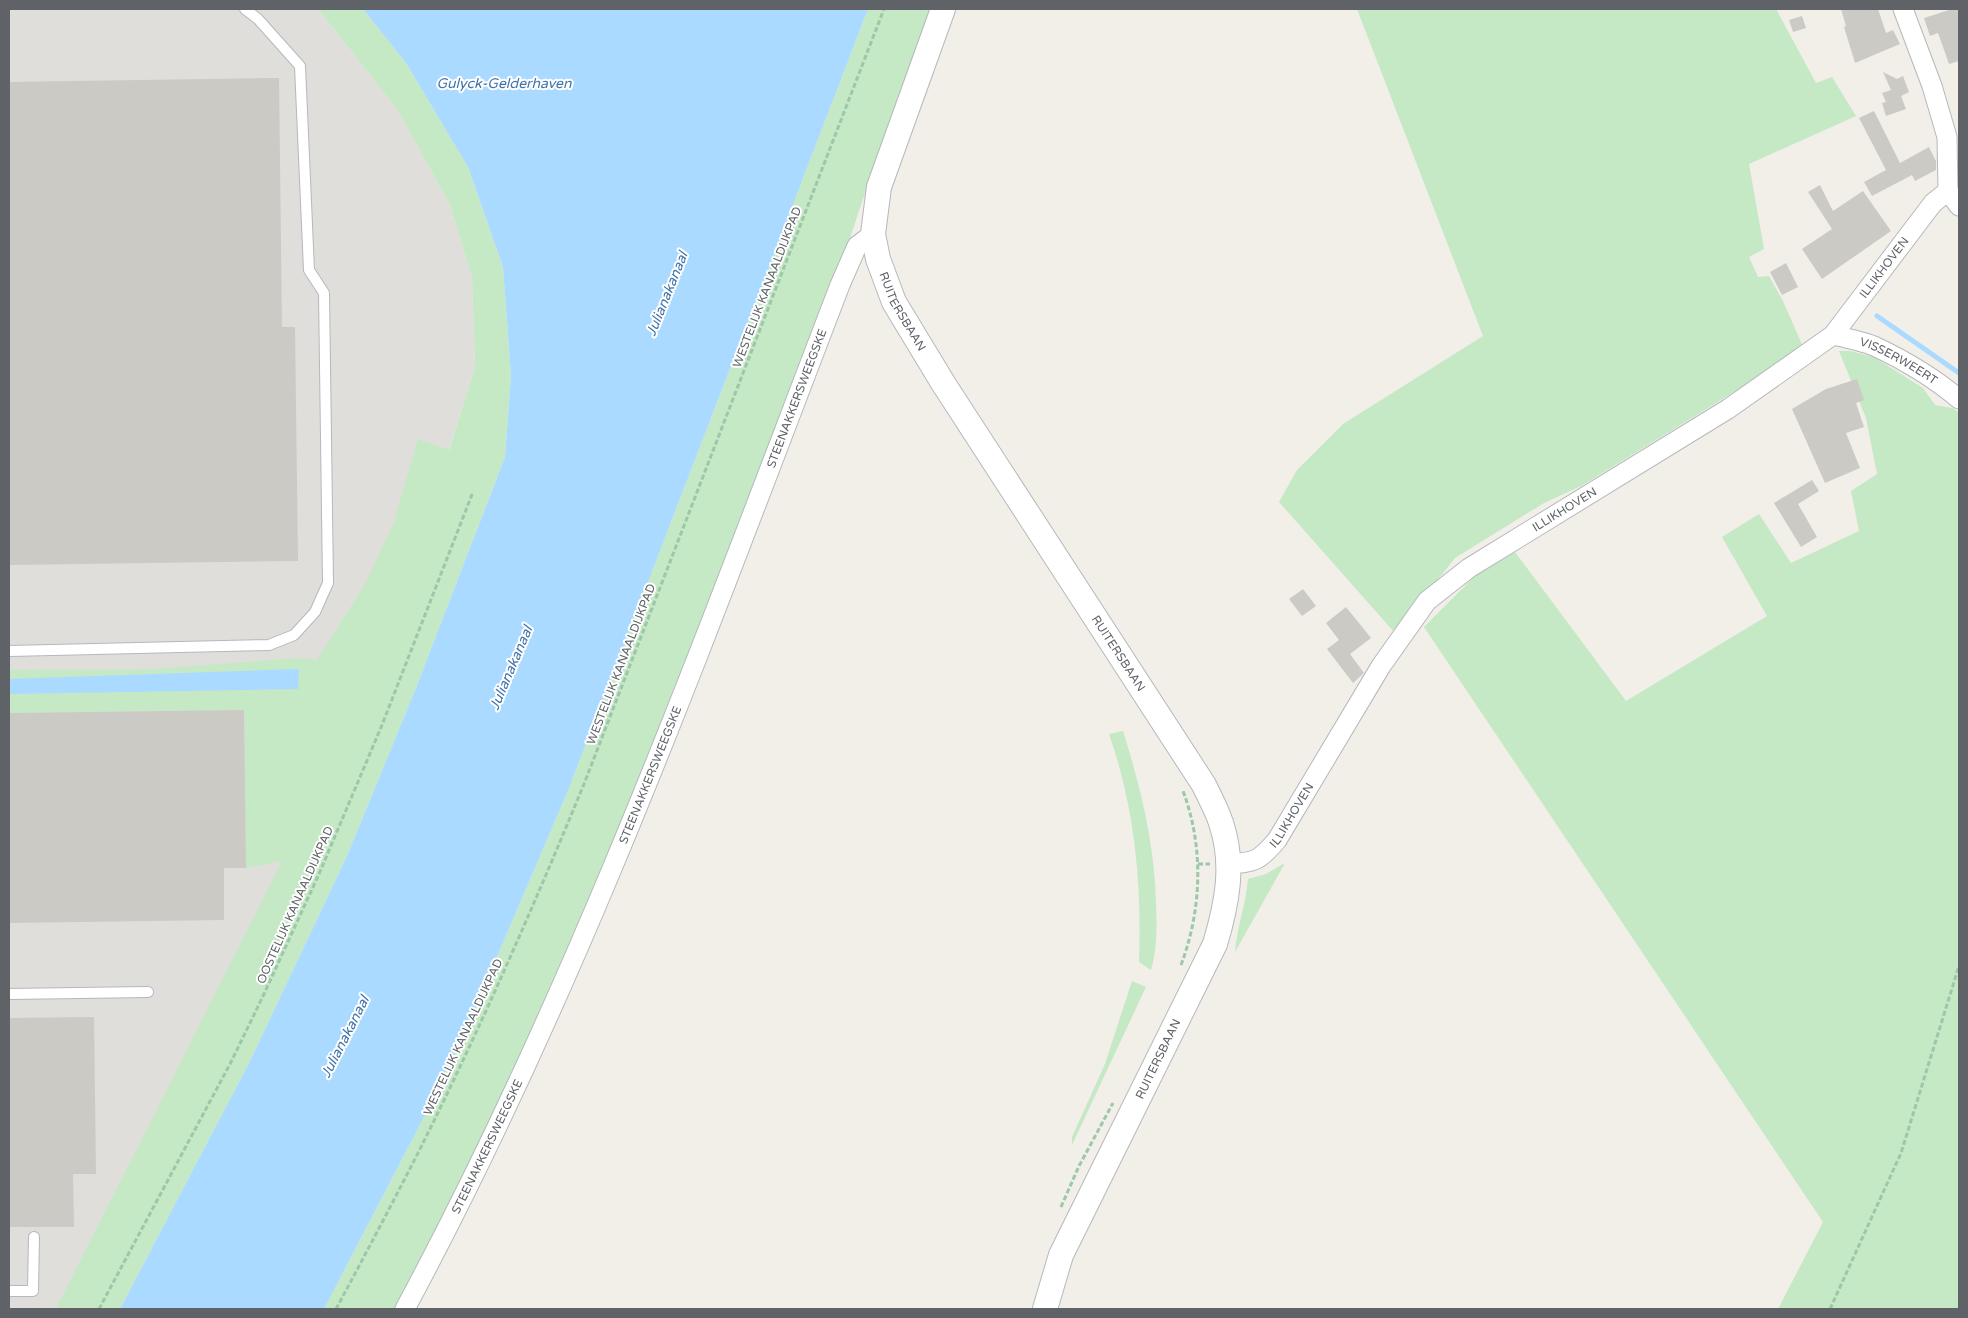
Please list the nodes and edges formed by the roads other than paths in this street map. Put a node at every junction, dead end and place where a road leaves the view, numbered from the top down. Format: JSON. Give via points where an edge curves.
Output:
{"nodes":[{"id":1,"x":246,"y":9,"type":"edge"},
{"id":2,"x":943,"y":9,"type":"edge"},
{"id":3,"x":1903,"y":9,"type":"edge"},
{"id":4,"x":1954,"y":198,"type":"edge"},
{"id":5,"x":872,"y":234,"type":"junction"},
{"id":6,"x":1833,"y":335,"type":"junction"},
{"id":7,"x":1959,"y":399,"type":"edge"},
{"id":8,"x":9,"y":651,"type":"edge"},
{"id":9,"x":1229,"y":864,"type":"junction"},
{"id":10,"x":148,"y":992,"type":"dead end"},
{"id":11,"x":9,"y":994,"type":"edge"},
{"id":12,"x":34,"y":1237,"type":"dead end"},
{"id":13,"x":9,"y":1291,"type":"edge"},
{"id":14,"x":405,"y":1309,"type":"edge"},
{"id":15,"x":1046,"y":1309,"type":"edge"}],
"edges":[{"from":1,"to":8,"type":"lane","via":[[258,18],[300,66],[309,270],[324,293],[328,583],[315,612],[294,635],[269,645]]},
{"from":2,"to":5,"type":"street","name":"RUITERSBAAN","via":[[879,187]]},
{"from":3,"to":4,"type":"street","name":"ILLIKHOVEN","via":[[1932,86],[1947,138]]},
{"from":4,"to":6,"type":"street","name":"ILLIKHOVEN","via":[[1933,203]]},
{"from":5,"to":9,"type":"street","name":"RUITERSBAAN","via":[[894,302],[943,383],[1204,785],[1221,822]]},
{"from":5,"to":14,"type":"street","name":"STEENAKKERSWEEGSKE","via":[[857,246],[840,284],[644,793],[556,999],[455,1217]]},
{"from":6,"to":7,"type":"street","name":"VISSERWEERT","via":[[1873,346],[1942,385]]},
{"from":6,"to":9,"type":"street","name":"ILLIKHOVEN","via":[[1728,409],[1469,568],[1427,600],[1381,666],[1277,840],[1262,857]]},
{"from":9,"to":15,"type":"street","name":"RUITERSBAAN","via":[[1229,887],[1215,944],[1061,1255]]},
{"from":10,"to":11,"type":"lane"},
{"from":12,"to":13,"type":"lane","via":[[33,1291]]}]}
